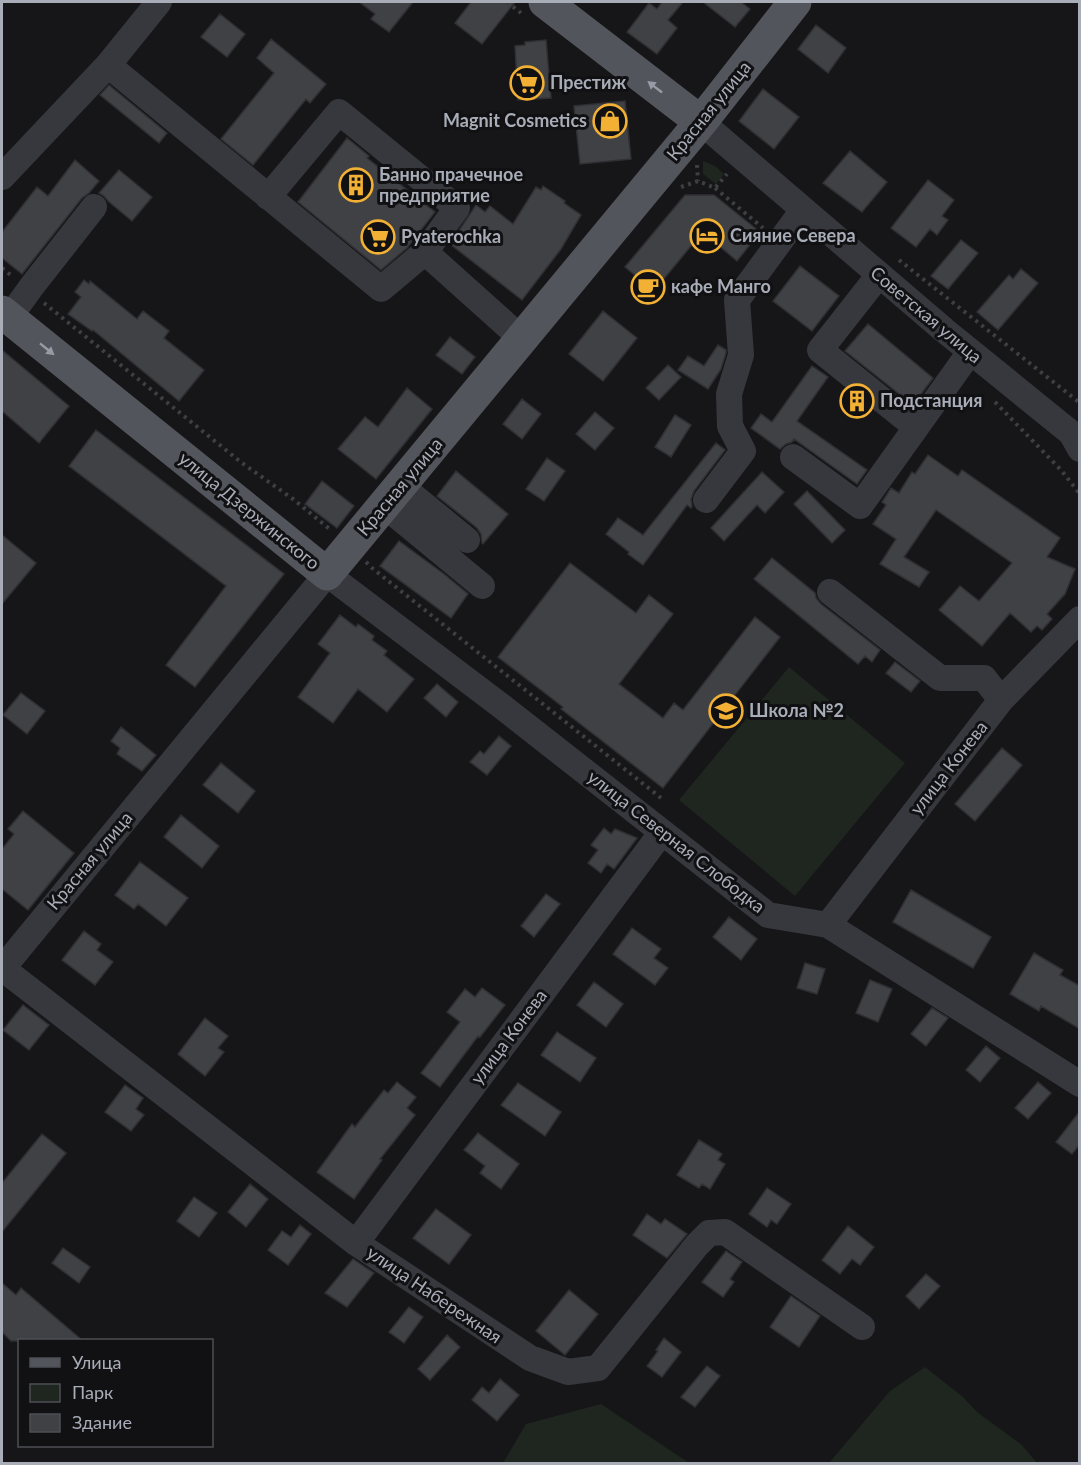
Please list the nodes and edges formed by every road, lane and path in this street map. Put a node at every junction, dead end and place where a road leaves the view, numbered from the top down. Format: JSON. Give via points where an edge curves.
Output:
{"nodes":[{"id":1,"x":159,"y":2,"type":"edge"},
{"id":2,"x":545,"y":2,"type":"edge"},
{"id":3,"x":795,"y":2,"type":"edge"},
{"id":4,"x":108,"y":65,"type":"junction"},
{"id":5,"x":701,"y":122,"type":"junction"},
{"id":6,"x":727,"y":174,"type":"dead end"},
{"id":7,"x":2,"y":177,"type":"edge"},
{"id":8,"x":676,"y":183,"type":"dead end"},
{"id":9,"x":715,"y":189,"type":"junction"},
{"id":10,"x":268,"y":197,"type":"junction"},
{"id":11,"x":94,"y":207,"type":"dead end"},
{"id":12,"x":803,"y":210,"type":"junction"},
{"id":13,"x":780,"y":242,"type":"junction"},
{"id":14,"x":425,"y":252,"type":"junction"},
{"id":15,"x":879,"y":275,"type":"junction"},
{"id":16,"x":5,"y":315,"type":"edge"},
{"id":17,"x":522,"y":339,"type":"junction"},
{"id":18,"x":970,"y":352,"type":"junction"},
{"id":19,"x":916,"y":427,"type":"junction"},
{"id":20,"x":1080,"y":449,"type":"edge"},
{"id":21,"x":793,"y":457,"type":"dead end"},
{"id":22,"x":393,"y":496,"type":"junction"},
{"id":23,"x":706,"y":500,"type":"dead end"},
{"id":24,"x":467,"y":540,"type":"dead end"},
{"id":25,"x":327,"y":574,"type":"junction"},
{"id":26,"x":482,"y":586,"type":"dead end"},
{"id":27,"x":830,"y":592,"type":"dead end"},
{"id":28,"x":1080,"y":619,"type":"edge"},
{"id":29,"x":1001,"y":700,"type":"junction"},
{"id":30,"x":500,"y":705,"type":"joint"},
{"id":31,"x":662,"y":832,"type":"junction"},
{"id":32,"x":828,"y":925,"type":"junction"},
{"id":33,"x":2,"y":968,"type":"edge"},
{"id":34,"x":1080,"y":1084,"type":"edge"},
{"id":35,"x":356,"y":1243,"type":"junction"},
{"id":36,"x":862,"y":1326,"type":"dead end"}],
"edges":[{"from":1,"to":4,"type":"street"},
{"from":5,"to":2,"type":"main road","name":"Советская улица","one_way":true},
{"from":3,"to":5,"type":"main road","name":"Красная улица"},
{"from":4,"to":7,"type":"street"},
{"from":4,"to":10,"type":"street"},
{"from":5,"to":12,"type":"street","name":"Советская улица"},
{"from":5,"to":17,"type":"main road","name":"Красная улица"},
{"from":6,"to":9,"type":"path"},
{"from":8,"to":9,"type":"path","via":[[681,188],[698,181]]},
{"from":9,"to":13,"type":"path"},
{"from":10,"to":14,"type":"street","via":[[381,289]]},
{"from":10,"to":14,"type":"street","via":[[339,112],[457,208]]},
{"from":11,"to":16,"type":"street"},
{"from":12,"to":13,"type":"street"},
{"from":12,"to":15,"type":"street","name":"Советская улица"},
{"from":13,"to":23,"type":"street","via":[[737,300],[741,355],[729,394],[730,426],[743,451]]},
{"from":14,"to":17,"type":"street"},
{"from":15,"to":18,"type":"street","name":"Советская улица"},
{"from":15,"to":19,"type":"street","via":[[820,350]]},
{"from":16,"to":25,"type":"main road","name":"улица Дзержинского","one_way":true},
{"from":17,"to":22,"type":"main road","name":"Красная улица"},
{"from":18,"to":19,"type":"street"},
{"from":18,"to":20,"type":"street","name":"Советская улица","via":[[1071,433]]},
{"from":19,"to":21,"type":"street","via":[[860,506]]},
{"from":22,"to":24,"type":"street"},
{"from":22,"to":25,"type":"main road","name":"Красная улица"},
{"from":22,"to":26,"type":"street"},
{"from":25,"to":30,"type":"street","name":"улица Дзержинского"},
{"from":25,"to":33,"type":"street","name":"Красная улица"},
{"from":27,"to":29,"type":"street","via":[[940,678],[984,678]]},
{"from":28,"to":29,"type":"street","name":"улица Конева"},
{"from":29,"to":32,"type":"street","name":"улица Конева"},
{"from":30,"to":31,"type":"street","name":"улица Северная Слободка"},
{"from":31,"to":32,"type":"street","name":"улица Северная Слободка","via":[[768,915]]},
{"from":31,"to":35,"type":"street","name":"улица Конева"},
{"from":32,"to":34,"type":"street","name":"улица Северная Слободка"},
{"from":33,"to":35,"type":"street","name":"улица Набережная"},
{"from":35,"to":36,"type":"street","name":"улица Набережная","via":[[530,1358],[568,1372],[598,1368],[709,1233],[725,1232]]}]}
